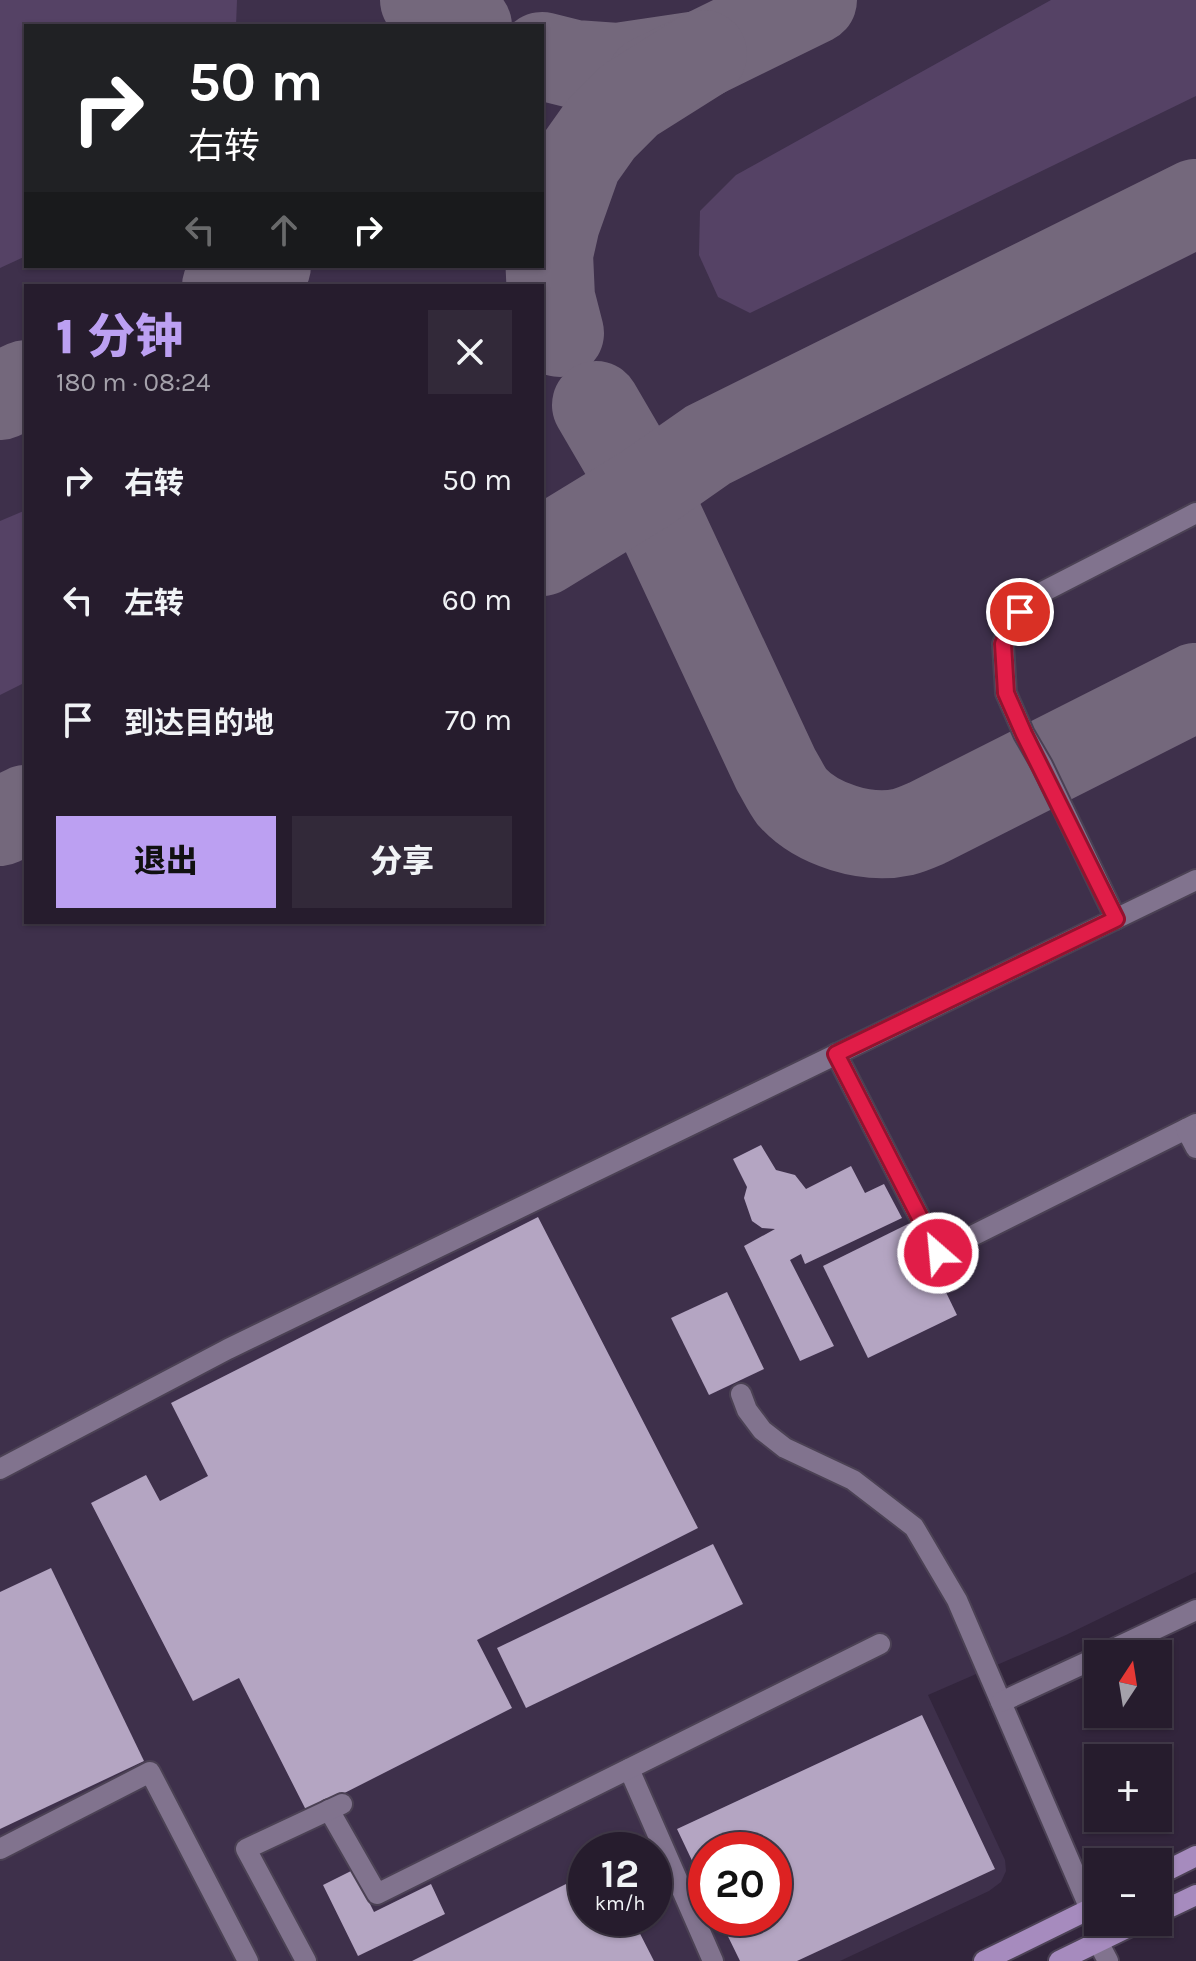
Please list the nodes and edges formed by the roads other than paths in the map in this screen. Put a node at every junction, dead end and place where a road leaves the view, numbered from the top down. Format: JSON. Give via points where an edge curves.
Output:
{"nodes":[{"id":1,"x":1196,"y":513,"type":"edge"},
{"id":2,"x":1196,"y":880,"type":"edge"},
{"id":3,"x":1116,"y":919,"type":"junction"},
{"id":4,"x":836,"y":1054,"type":"junction"},
{"id":5,"x":1191,"y":1127,"type":"edge"},
{"id":6,"x":1196,"y":1148,"type":"edge"},
{"id":7,"x":741,"y":1394,"type":"dead end"},
{"id":8,"x":0,"y":1469,"type":"edge"},
{"id":9,"x":1196,"y":1610,"type":"edge"},
{"id":10,"x":1133,"y":1640,"type":"edge"},
{"id":11,"x":880,"y":1644,"type":"dead end"},
{"id":12,"x":1084,"y":1663,"type":"edge"},
{"id":13,"x":1001,"y":1702,"type":"junction"},
{"id":14,"x":629,"y":1769,"type":"junction"},
{"id":15,"x":0,"y":1849,"type":"edge"},
{"id":16,"x":1196,"y":1856,"type":"edge"},
{"id":17,"x":1172,"y":1868,"type":"edge"},
{"id":18,"x":1084,"y":1885,"type":"edge"},
{"id":19,"x":1196,"y":1895,"type":"edge"},
{"id":20,"x":1172,"y":1906,"type":"edge"},
{"id":21,"x":1084,"y":1912,"type":"edge"},
{"id":22,"x":1110,"y":1936,"type":"edge"},
{"id":23,"x":1098,"y":1942,"type":"junction"},
{"id":24,"x":248,"y":1961,"type":"edge"},
{"id":25,"x":306,"y":1961,"type":"edge"},
{"id":26,"x":713,"y":1961,"type":"edge"},
{"id":27,"x":984,"y":1961,"type":"edge"},
{"id":28,"x":1059,"y":1961,"type":"edge"},
{"id":29,"x":1108,"y":1961,"type":"edge"}],
"edges":[{"from":1,"to":3,"type":"street","via":[[1029,599],[1003,644],[1006,693]]},
{"from":2,"to":3,"type":"street"},
{"from":3,"to":4,"type":"street"},
{"from":4,"to":5,"type":"street","via":[[938,1253]]},
{"from":4,"to":8,"type":"street","via":[[242,1342]]},
{"from":5,"to":6,"type":"street"},
{"from":7,"to":13,"type":"street","via":[[762,1430],[785,1448],[853,1480],[914,1527],[957,1600]]},
{"from":9,"to":10,"type":"street"},
{"from":11,"to":14,"type":"street"},
{"from":12,"to":13,"type":"street"},
{"from":13,"to":18,"type":"street"},
{"from":14,"to":25,"type":"street","via":[[377,1894],[336,1807],[246,1849]]},
{"from":14,"to":26,"type":"street"},
{"from":15,"to":24,"type":"street","via":[[150,1772]]},
{"from":16,"to":17,"type":"main road"},
{"from":19,"to":20,"type":"main road"},
{"from":21,"to":27,"type":"main road"},
{"from":22,"to":23,"type":"main road"},
{"from":23,"to":28,"type":"main road"},
{"from":23,"to":29,"type":"street"}]}
